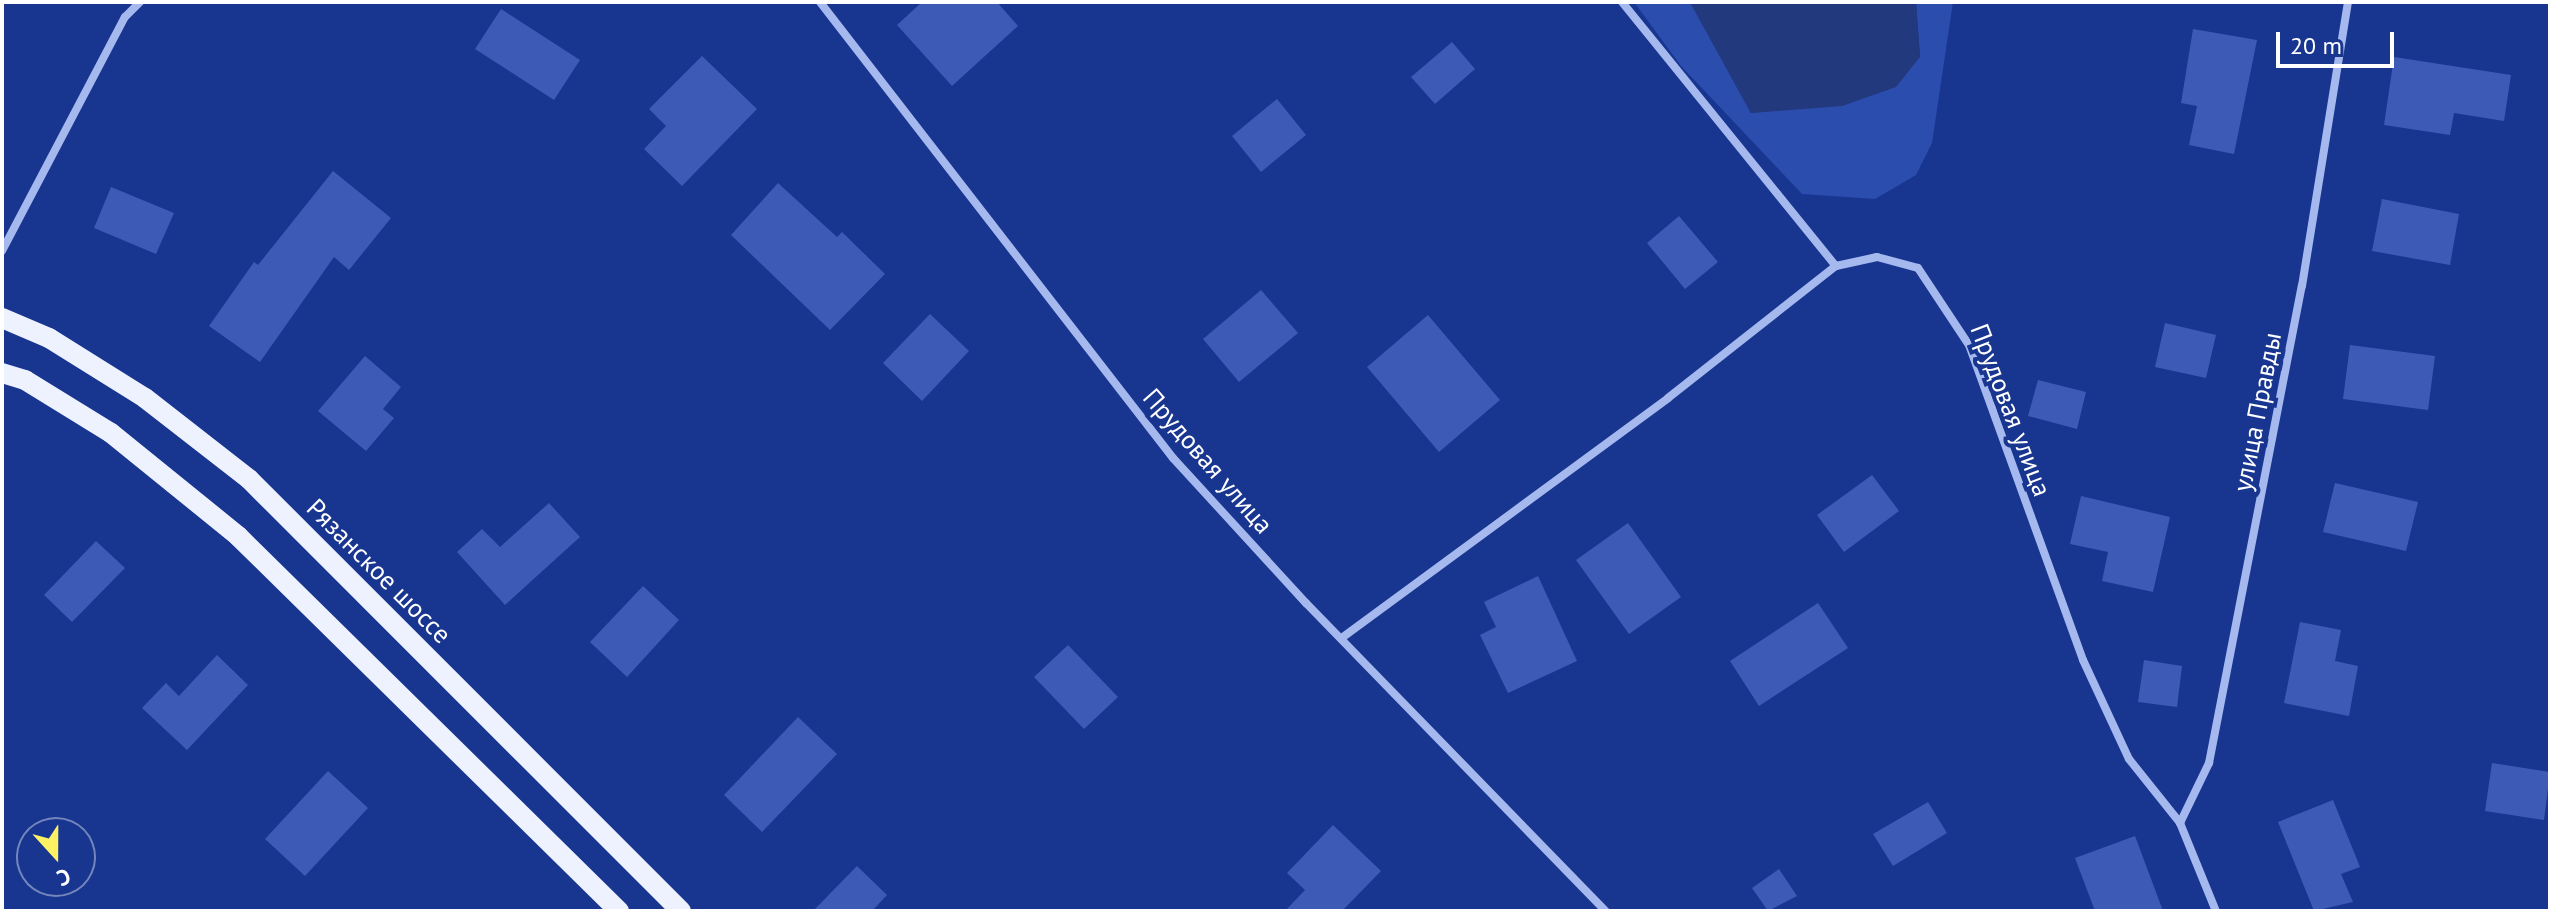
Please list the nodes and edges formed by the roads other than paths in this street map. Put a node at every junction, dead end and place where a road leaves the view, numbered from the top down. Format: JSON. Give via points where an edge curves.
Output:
{"nodes":[{"id":1,"x":140,"y":2,"type":"edge"},
{"id":2,"x":820,"y":2,"type":"edge"},
{"id":3,"x":1622,"y":2,"type":"edge"},
{"id":4,"x":2348,"y":2,"type":"edge"},
{"id":5,"x":2,"y":251,"type":"edge"},
{"id":6,"x":1836,"y":266,"type":"junction"},
{"id":7,"x":2,"y":318,"type":"edge"},
{"id":8,"x":2,"y":373,"type":"edge"},
{"id":9,"x":1343,"y":637,"type":"junction"},
{"id":10,"x":2180,"y":823,"type":"junction"},
{"id":11,"x":619,"y":911,"type":"edge"},
{"id":12,"x":681,"y":911,"type":"edge"},
{"id":13,"x":1606,"y":911,"type":"edge"},
{"id":14,"x":2216,"y":911,"type":"edge"}],
"edges":[{"from":1,"to":5,"type":"street","via":[[125,17]]},
{"from":2,"to":9,"type":"street","name":"Прудовая улица","via":[[1173,458]]},
{"from":3,"to":6,"type":"street"},
{"from":4,"to":10,"type":"street","name":"улица Правды","via":[[2302,286],[2209,763]]},
{"from":6,"to":9,"type":"street","via":[[1668,398]]},
{"from":6,"to":10,"type":"street","name":"Прудовая улица","via":[[1877,257],[1918,268],[1945,305],[1969,345],[2090,674],[2129,759]]},
{"from":7,"to":12,"type":"main road","name":"Рязанское шоссе","via":[[49,338],[145,398],[249,479]]},
{"from":8,"to":11,"type":"main road","via":[[25,380],[111,433],[238,536]]},
{"from":9,"to":13,"type":"street","name":"Прудовая улица"},
{"from":10,"to":14,"type":"street","name":"Прудовая улица"}]}
